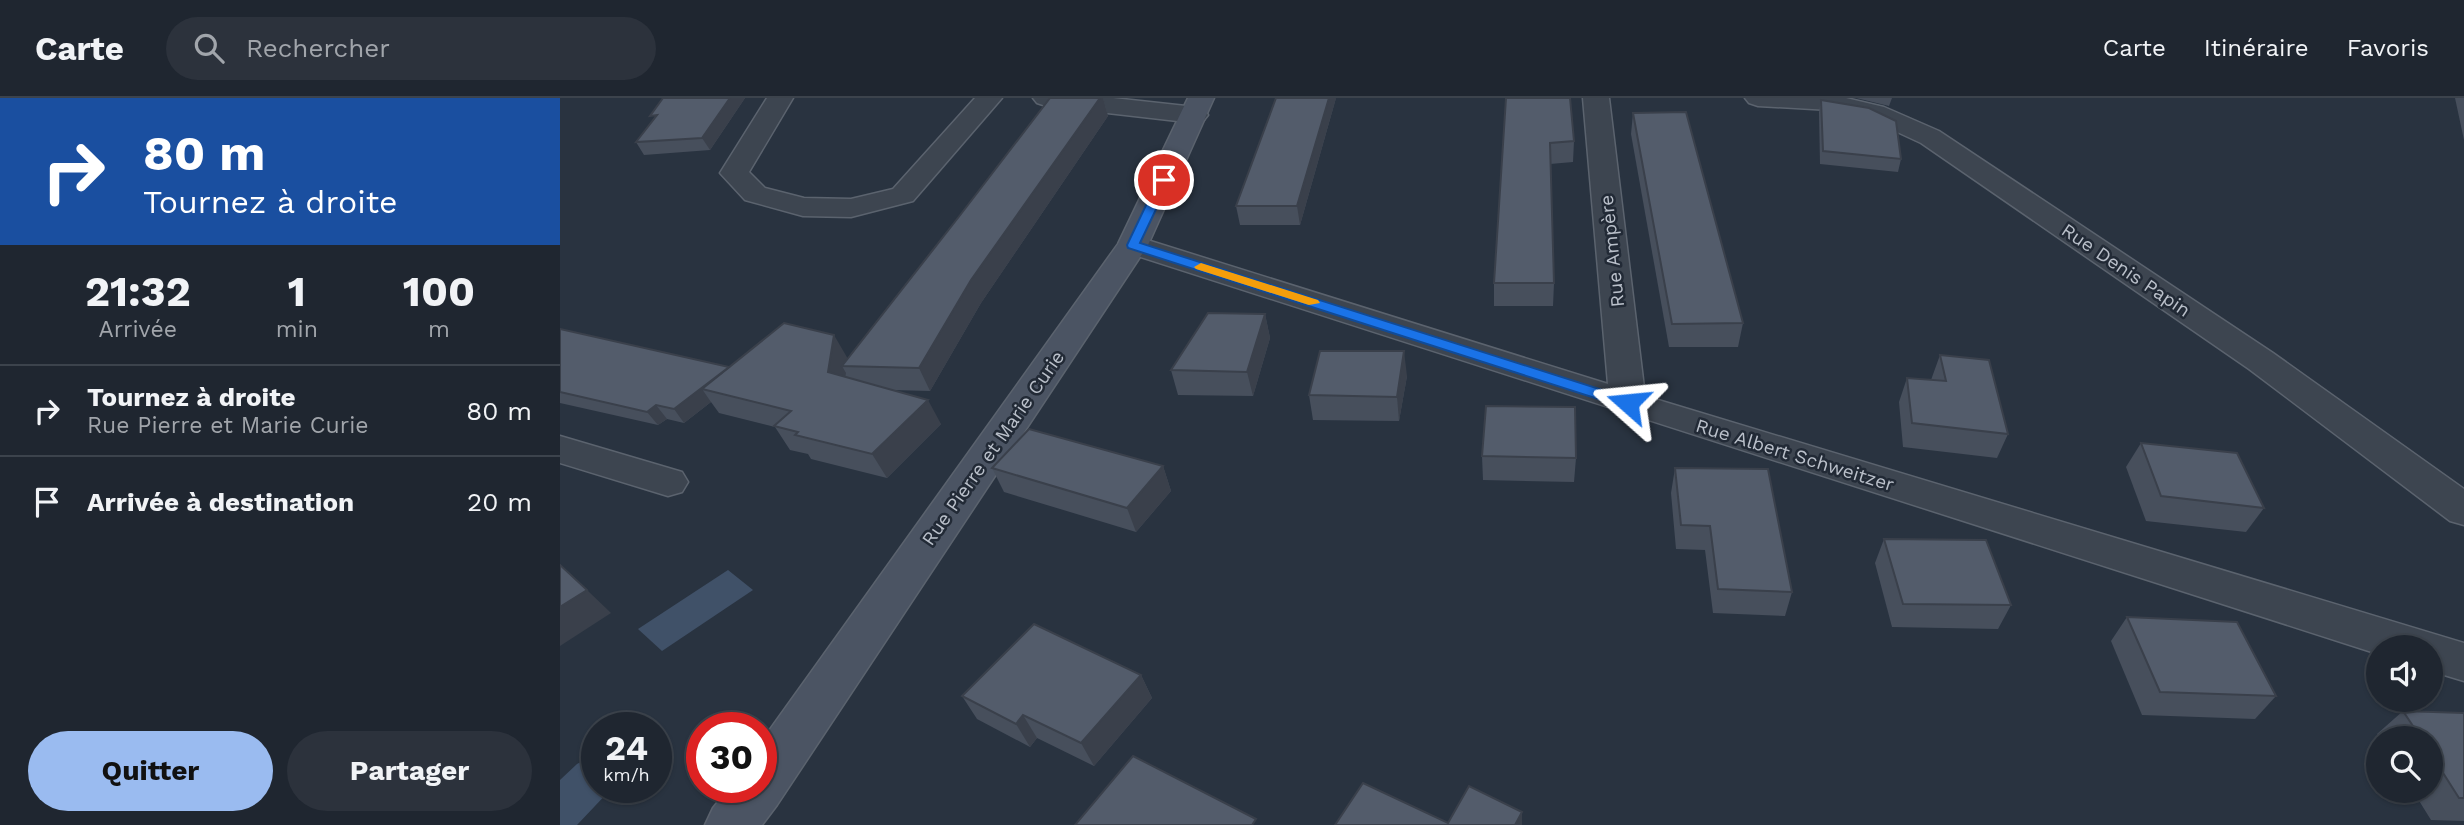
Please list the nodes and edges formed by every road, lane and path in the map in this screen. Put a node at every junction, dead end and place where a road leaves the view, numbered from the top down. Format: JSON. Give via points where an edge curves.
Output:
{"nodes":[{"id":1,"x":780,"y":98,"type":"edge"},
{"id":2,"x":989,"y":98,"type":"edge"},
{"id":3,"x":1046,"y":98,"type":"edge"},
{"id":4,"x":1596,"y":98,"type":"edge"},
{"id":5,"x":1758,"y":98,"type":"edge"},
{"id":6,"x":1198,"y":107,"type":"edge"},
{"id":7,"x":1133,"y":245,"type":"junction"},
{"id":8,"x":1628,"y":403,"type":"junction"},
{"id":9,"x":560,"y":449,"type":"edge"},
{"id":10,"x":668,"y":482,"type":"dead end"},
{"id":11,"x":2464,"y":510,"type":"edge"},
{"id":12,"x":2376,"y":635,"type":"edge"},
{"id":13,"x":2443,"y":656,"type":"edge"},
{"id":14,"x":2464,"y":662,"type":"edge"},
{"id":15,"x":777,"y":761,"type":"edge"},
{"id":16,"x":747,"y":803,"type":"edge"},
{"id":17,"x":731,"y":825,"type":"edge"}],
"edges":[{"from":1,"to":2,"type":"street","via":[[734,173],[755,194],[803,206],[851,208],[903,195]]},
{"from":3,"to":6,"type":"street"},
{"from":4,"to":8,"type":"street","name":"Rue Ampère"},
{"from":5,"to":11,"type":"street","name":"Rue Denis Papin","via":[[1830,102],[1875,112],[1930,137],[2261,361]]},
{"from":6,"to":7,"type":"main road","name":"Rue Pierre et Marie Curie"},
{"from":7,"to":8,"type":"street","name":"Rue Albert Schweitzer"},
{"from":7,"to":15,"type":"main road","name":"Rue Pierre et Marie Curie"},
{"from":8,"to":12,"type":"street","name":"Rue Albert Schweitzer"},
{"from":9,"to":10,"type":"street"},
{"from":13,"to":14,"type":"street"},
{"from":16,"to":17,"type":"main road","name":"Rue Pierre et Marie Curie"}]}
